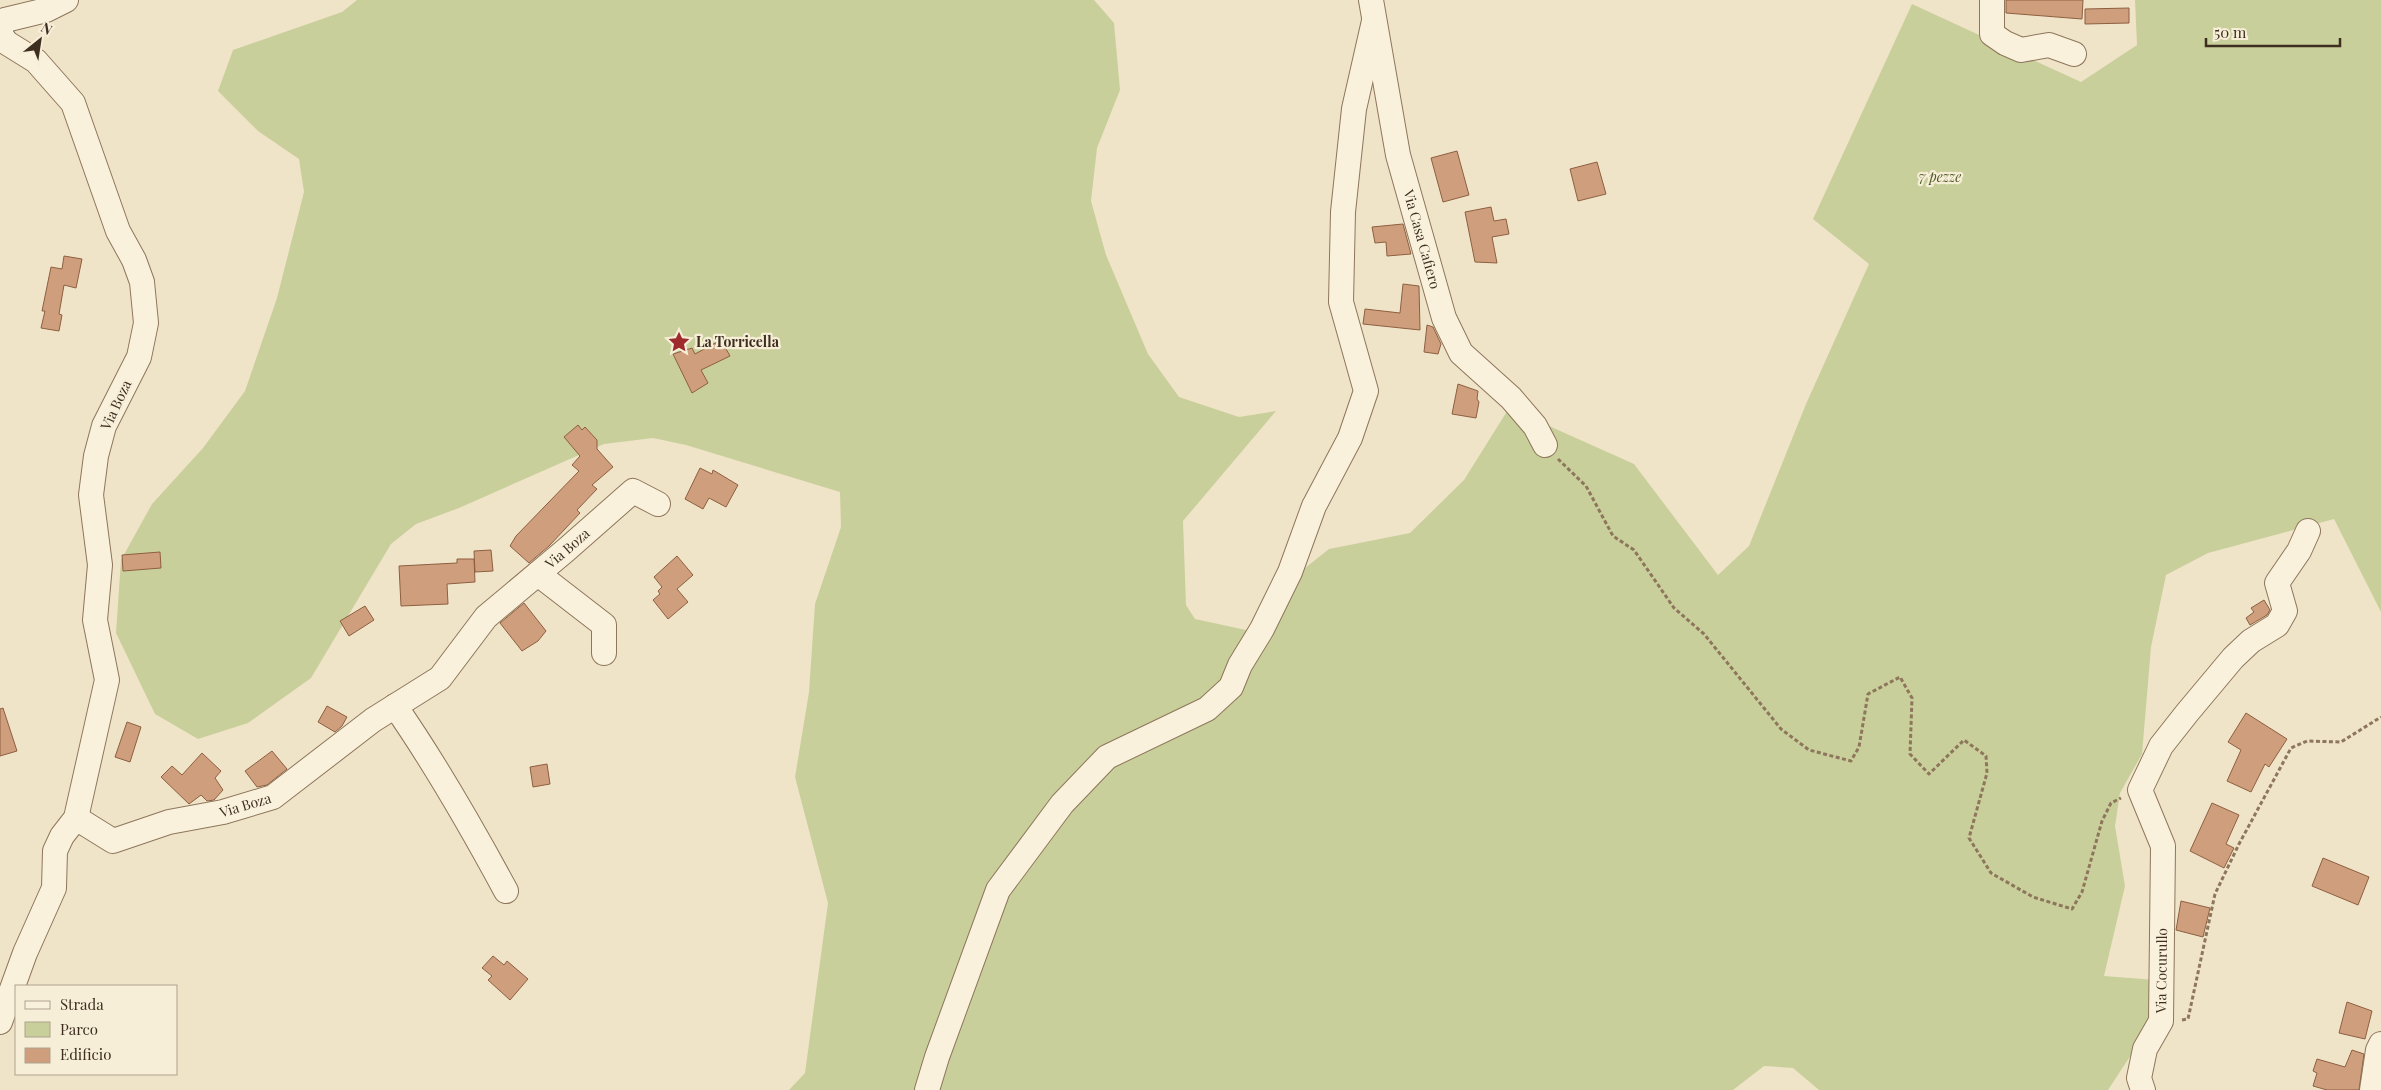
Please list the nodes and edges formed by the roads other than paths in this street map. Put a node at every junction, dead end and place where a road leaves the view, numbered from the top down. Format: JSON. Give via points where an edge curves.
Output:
{"nodes":[{"id":1,"x":66,"y":0,"type":"edge"},
{"id":2,"x":1992,"y":0,"type":"edge"},
{"id":3,"x":1373,"y":10,"type":"edge"},
{"id":4,"x":0,"y":29,"type":"edge"},
{"id":5,"x":2074,"y":54,"type":"dead end"},
{"id":6,"x":1545,"y":444,"type":"road end"},
{"id":7,"x":658,"y":504,"type":"dead end"},
{"id":8,"x":2308,"y":531,"type":"dead end"},
{"id":9,"x":538,"y":574,"type":"junction"},
{"id":10,"x":604,"y":653,"type":"dead end"},
{"id":11,"x":395,"y":706,"type":"junction"},
{"id":12,"x":76,"y":818,"type":"junction"},
{"id":13,"x":506,"y":891,"type":"dead end"},
{"id":14,"x":0,"y":1022,"type":"edge"},
{"id":15,"x":2381,"y":1044,"type":"edge"},
{"id":16,"x":927,"y":1090,"type":"edge"},
{"id":17,"x":2143,"y":1090,"type":"edge"},
{"id":18,"x":2372,"y":1090,"type":"edge"}],
"edges":[{"from":1,"to":4,"type":"street","name":"Via Boza","via":[[46,10],[5,20]]},
{"from":2,"to":5,"type":"street","via":[[1992,34],[2005,43],[2021,50],[2049,45]]},
{"from":3,"to":6,"type":"street","name":"Via Casa Cafiero","via":[[1398,155],[1444,318],[1461,353],[1510,398],[1535,426]]},
{"from":3,"to":16,"type":"street","via":[[1354,109],[1343,212],[1342,302],[1366,391],[1350,438],[1314,506],[1290,572],[1231,687],[1207,709],[1107,758],[1062,804],[998,890]]},
{"from":4,"to":12,"type":"street","name":"Via Boza","via":[[7,43],[36,61],[73,103],[118,231],[142,282],[146,323],[139,357],[104,426],[96,456],[91,496],[100,565],[95,620],[107,680]]},
{"from":7,"to":9,"type":"street","name":"Via Boza","via":[[633,491]]},
{"from":8,"to":17,"type":"street","name":"Via Cocurullo","via":[[2278,583],[2285,611],[2277,625],[2233,658],[2204,692],[2161,746],[2140,790],[2164,846],[2161,1021],[2145,1049],[2140,1078]]},
{"from":9,"to":10,"type":"street","via":[[604,625]]},
{"from":9,"to":11,"type":"street","name":"Via Boza","via":[[486,617],[440,678]]},
{"from":11,"to":12,"type":"street","name":"Via Boza","via":[[273,797],[223,812],[169,822],[113,841]]},
{"from":11,"to":13,"type":"street","via":[[421,744]]},
{"from":12,"to":14,"type":"street","name":"Via Boza","via":[[55,851],[54,888],[25,953]]},
{"from":15,"to":18,"type":"street"}]}
